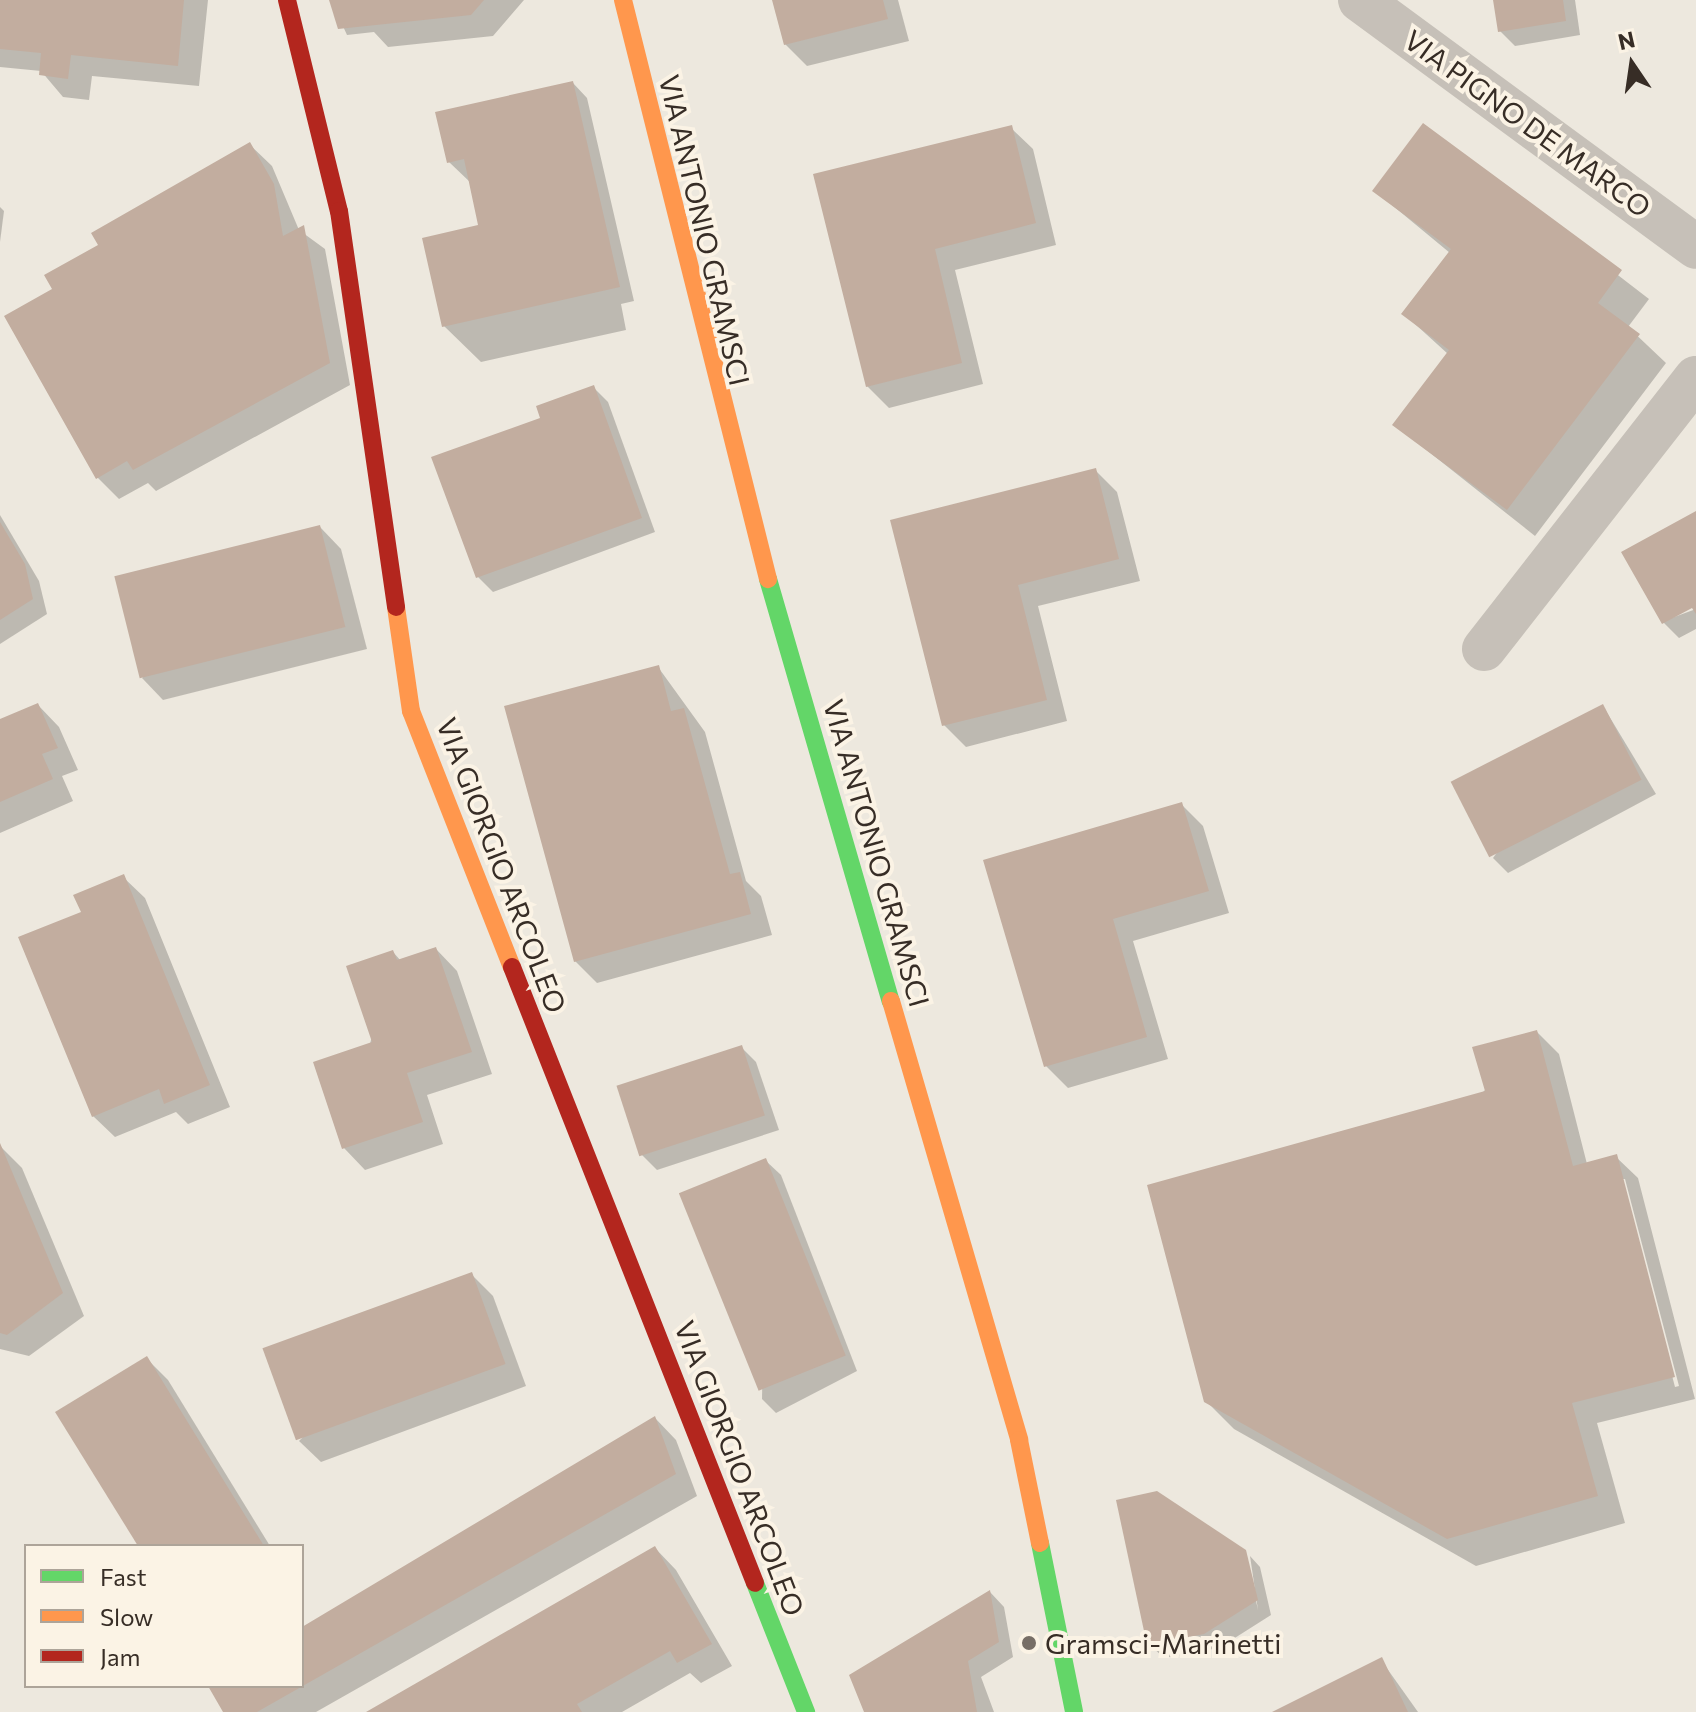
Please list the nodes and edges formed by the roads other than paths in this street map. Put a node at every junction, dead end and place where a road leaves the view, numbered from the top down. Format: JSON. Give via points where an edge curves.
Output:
{"nodes":[{"id":1,"x":287,"y":0,"type":"edge"},
{"id":2,"x":1360,"y":0,"type":"edge"},
{"id":3,"x":624,"y":3,"type":"edge"},
{"id":4,"x":1696,"y":247,"type":"edge"},
{"id":5,"x":1696,"y":378,"type":"edge"},
{"id":6,"x":1484,"y":649,"type":"dead end"},
{"id":7,"x":806,"y":1712,"type":"edge"},
{"id":8,"x":1074,"y":1712,"type":"edge"}],
"edges":[{"from":1,"to":7,"type":"street","name":"VIA GIORGIO ARCOLEO","via":[[339,211],[411,711]]},
{"from":2,"to":4,"type":"street","name":"VIA PIGNO DE MARCO"},
{"from":3,"to":8,"type":"street","name":"VIA ANTONIO GRAMSCI","via":[[727,438],[1019,1440]]},
{"from":5,"to":6,"type":"street"}]}
